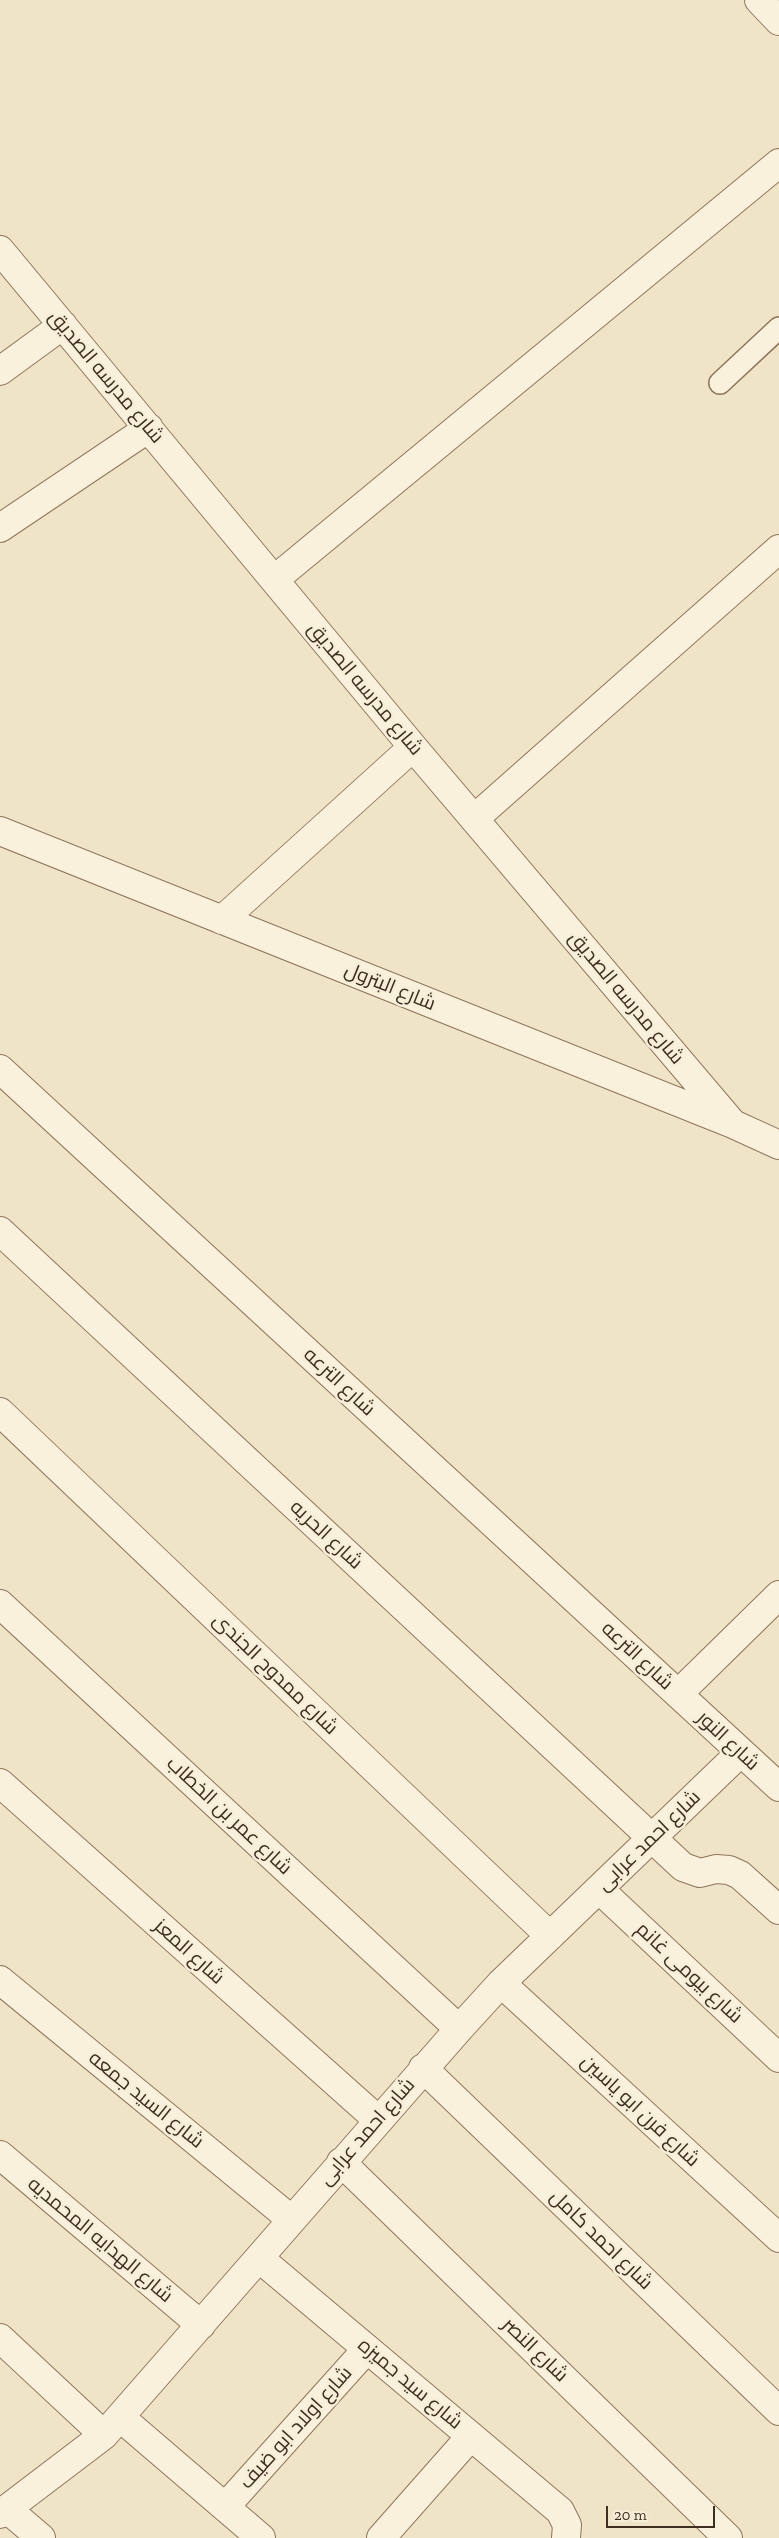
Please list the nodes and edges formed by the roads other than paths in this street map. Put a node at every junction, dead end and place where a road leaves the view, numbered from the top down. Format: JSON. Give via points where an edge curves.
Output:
{"nodes":[{"id":1,"x":779,"y":164,"type":"edge"},
{"id":2,"x":0,"y":250,"type":"edge"},
{"id":3,"x":63,"y":325,"type":"junction"},
{"id":4,"x":779,"y":328,"type":"edge"},
{"id":5,"x":0,"y":371,"type":"edge"},
{"id":6,"x":720,"y":383,"type":"dead end"},
{"id":7,"x":149,"y":428,"type":"junction"},
{"id":8,"x":0,"y":528,"type":"edge"},
{"id":9,"x":779,"y":549,"type":"edge"},
{"id":10,"x":275,"y":579,"type":"junction"},
{"id":11,"x":413,"y":747,"type":"junction"},
{"id":12,"x":474,"y":819,"type":"junction"},
{"id":13,"x":0,"y":831,"type":"edge"},
{"id":14,"x":222,"y":920,"type":"junction"},
{"id":15,"x":0,"y":1069,"type":"edge"},
{"id":16,"x":733,"y":1124,"type":"junction"},
{"id":17,"x":779,"y":1145,"type":"edge"},
{"id":18,"x":0,"y":1231,"type":"edge"},
{"id":19,"x":0,"y":1412,"type":"edge"},
{"id":20,"x":779,"y":1596,"type":"edge"},
{"id":21,"x":0,"y":1604,"type":"edge"},
{"id":22,"x":678,"y":1694,"type":"junction"},
{"id":23,"x":740,"y":1752,"type":"junction"},
{"id":24,"x":0,"y":1783,"type":"edge"},
{"id":25,"x":779,"y":1787,"type":"edge"},
{"id":26,"x":651,"y":1839,"type":"junction"},
{"id":27,"x":599,"y":1889,"type":"junction"},
{"id":28,"x":779,"y":1910,"type":"edge"},
{"id":29,"x":550,"y":1936,"type":"junction"},
{"id":30,"x":0,"y":1980,"type":"edge"},
{"id":31,"x":501,"y":1983,"type":"junction"},
{"id":32,"x":458,"y":2029,"type":"junction"},
{"id":33,"x":779,"y":2058,"type":"edge"},
{"id":34,"x":423,"y":2068,"type":"junction"},
{"id":35,"x":378,"y":2120,"type":"junction"},
{"id":36,"x":0,"y":2155,"type":"edge"},
{"id":37,"x":342,"y":2162,"type":"junction"},
{"id":38,"x":292,"y":2220,"type":"junction"},
{"id":39,"x":779,"y":2238,"type":"edge"},
{"id":40,"x":259,"y":2258,"type":"junction"},
{"id":41,"x":201,"y":2325,"type":"junction"},
{"id":42,"x":0,"y":2338,"type":"edge"},
{"id":43,"x":367,"y":2348,"type":"junction"},
{"id":44,"x":779,"y":2411,"type":"edge"},
{"id":45,"x":113,"y":2426,"type":"junction"},
{"id":46,"x":472,"y":2436,"type":"junction"},
{"id":47,"x":225,"y":2507,"type":"junction"},
{"id":48,"x":4,"y":2512,"type":"edge"},
{"id":49,"x":40,"y":2538,"type":"edge"},
{"id":50,"x":262,"y":2538,"type":"edge"},
{"id":51,"x":381,"y":2538,"type":"edge"},
{"id":52,"x":566,"y":2538,"type":"edge"},
{"id":53,"x":728,"y":2538,"type":"edge"}],
"edges":[{"from":1,"to":10,"type":"street"},
{"from":2,"to":3,"type":"street","name":"شارع مدرسه الصديق"},
{"from":3,"to":5,"type":"street"},
{"from":3,"to":7,"type":"street","name":"شارع مدرسه الصديق"},
{"from":4,"to":6,"type":"lane"},
{"from":7,"to":8,"type":"street"},
{"from":7,"to":10,"type":"street","name":"شارع مدرسه الصديق"},
{"from":9,"to":12,"type":"street"},
{"from":10,"to":11,"type":"street","name":"شارع مدرسه الصديق"},
{"from":11,"to":12,"type":"street","name":"شارع مدرسه الصديق"},
{"from":11,"to":14,"type":"street"},
{"from":12,"to":16,"type":"street","name":"شارع مدرسه الصديق"},
{"from":13,"to":14,"type":"street","name":"شارع البترول"},
{"from":14,"to":16,"type":"street","name":"شارع البترول"},
{"from":15,"to":22,"type":"street","name":"شارع الترعه"},
{"from":16,"to":17,"type":"street","name":"شارع البترول"},
{"from":18,"to":26,"type":"street","name":"شارع الحريه"},
{"from":19,"to":29,"type":"street","name":"شارع ممدوح الجندى"},
{"from":20,"to":22,"type":"street"},
{"from":21,"to":32,"type":"street","name":"شارع عمر بن الخطاب"},
{"from":22,"to":23,"type":"street","name":"شارع النور"},
{"from":23,"to":25,"type":"street","name":"شارع النور"},
{"from":23,"to":26,"type":"street","name":"شارع احمد عرابى"},
{"from":24,"to":35,"type":"street","name":"شارع المعز"},
{"from":26,"to":27,"type":"street","name":"شارع احمد عرابى"},
{"from":26,"to":28,"type":"street","name":"شارع الحريه","via":[[683,1867],[700,1873],[716,1869],[740,1875]]},
{"from":27,"to":29,"type":"street","name":"شارع احمد عرابى"},
{"from":27,"to":33,"type":"street","name":"شارع بيومى غانم"},
{"from":29,"to":31,"type":"street","name":"شارع احمد عرابى"},
{"from":30,"to":38,"type":"street","name":"شارع السيد جمعه"},
{"from":31,"to":32,"type":"street","name":"شارع احمد عرابى"},
{"from":31,"to":39,"type":"street","name":"شارع فرن ابو ياسين"},
{"from":32,"to":34,"type":"street","name":"شارع احمد عرابى"},
{"from":34,"to":35,"type":"street","name":"شارع احمد عرابى"},
{"from":34,"to":44,"type":"street","name":"شارع احمد كامل"},
{"from":35,"to":37,"type":"street","name":"شارع احمد عرابى"},
{"from":36,"to":41,"type":"street","name":"شارع الهدايه المحمديه"},
{"from":37,"to":38,"type":"street","name":"شارع احمد عرابى"},
{"from":37,"to":53,"type":"street","name":"شارع النصر"},
{"from":38,"to":40,"type":"street","name":"شارع احمد عرابى"},
{"from":40,"to":41,"type":"street","name":"شارع احمد عرابى"},
{"from":40,"to":43,"type":"street","name":"شارع سيد جميزه"},
{"from":41,"to":45,"type":"street","name":"شارع احمد عرابى"},
{"from":42,"to":45,"type":"street"},
{"from":43,"to":46,"type":"street","name":"شارع سيد جميزه"},
{"from":43,"to":47,"type":"street","name":"شارع اولاد ابو ضيف"},
{"from":45,"to":47,"type":"street"},
{"from":45,"to":48,"type":"street","name":"شارع احمد عرابى"},
{"from":46,"to":51,"type":"street"},
{"from":46,"to":52,"type":"street","name":"شارع سيد جميزه","via":[[560,2511],[567,2525]]},
{"from":47,"to":50,"type":"street"},
{"from":48,"to":49,"type":"street"}]}
